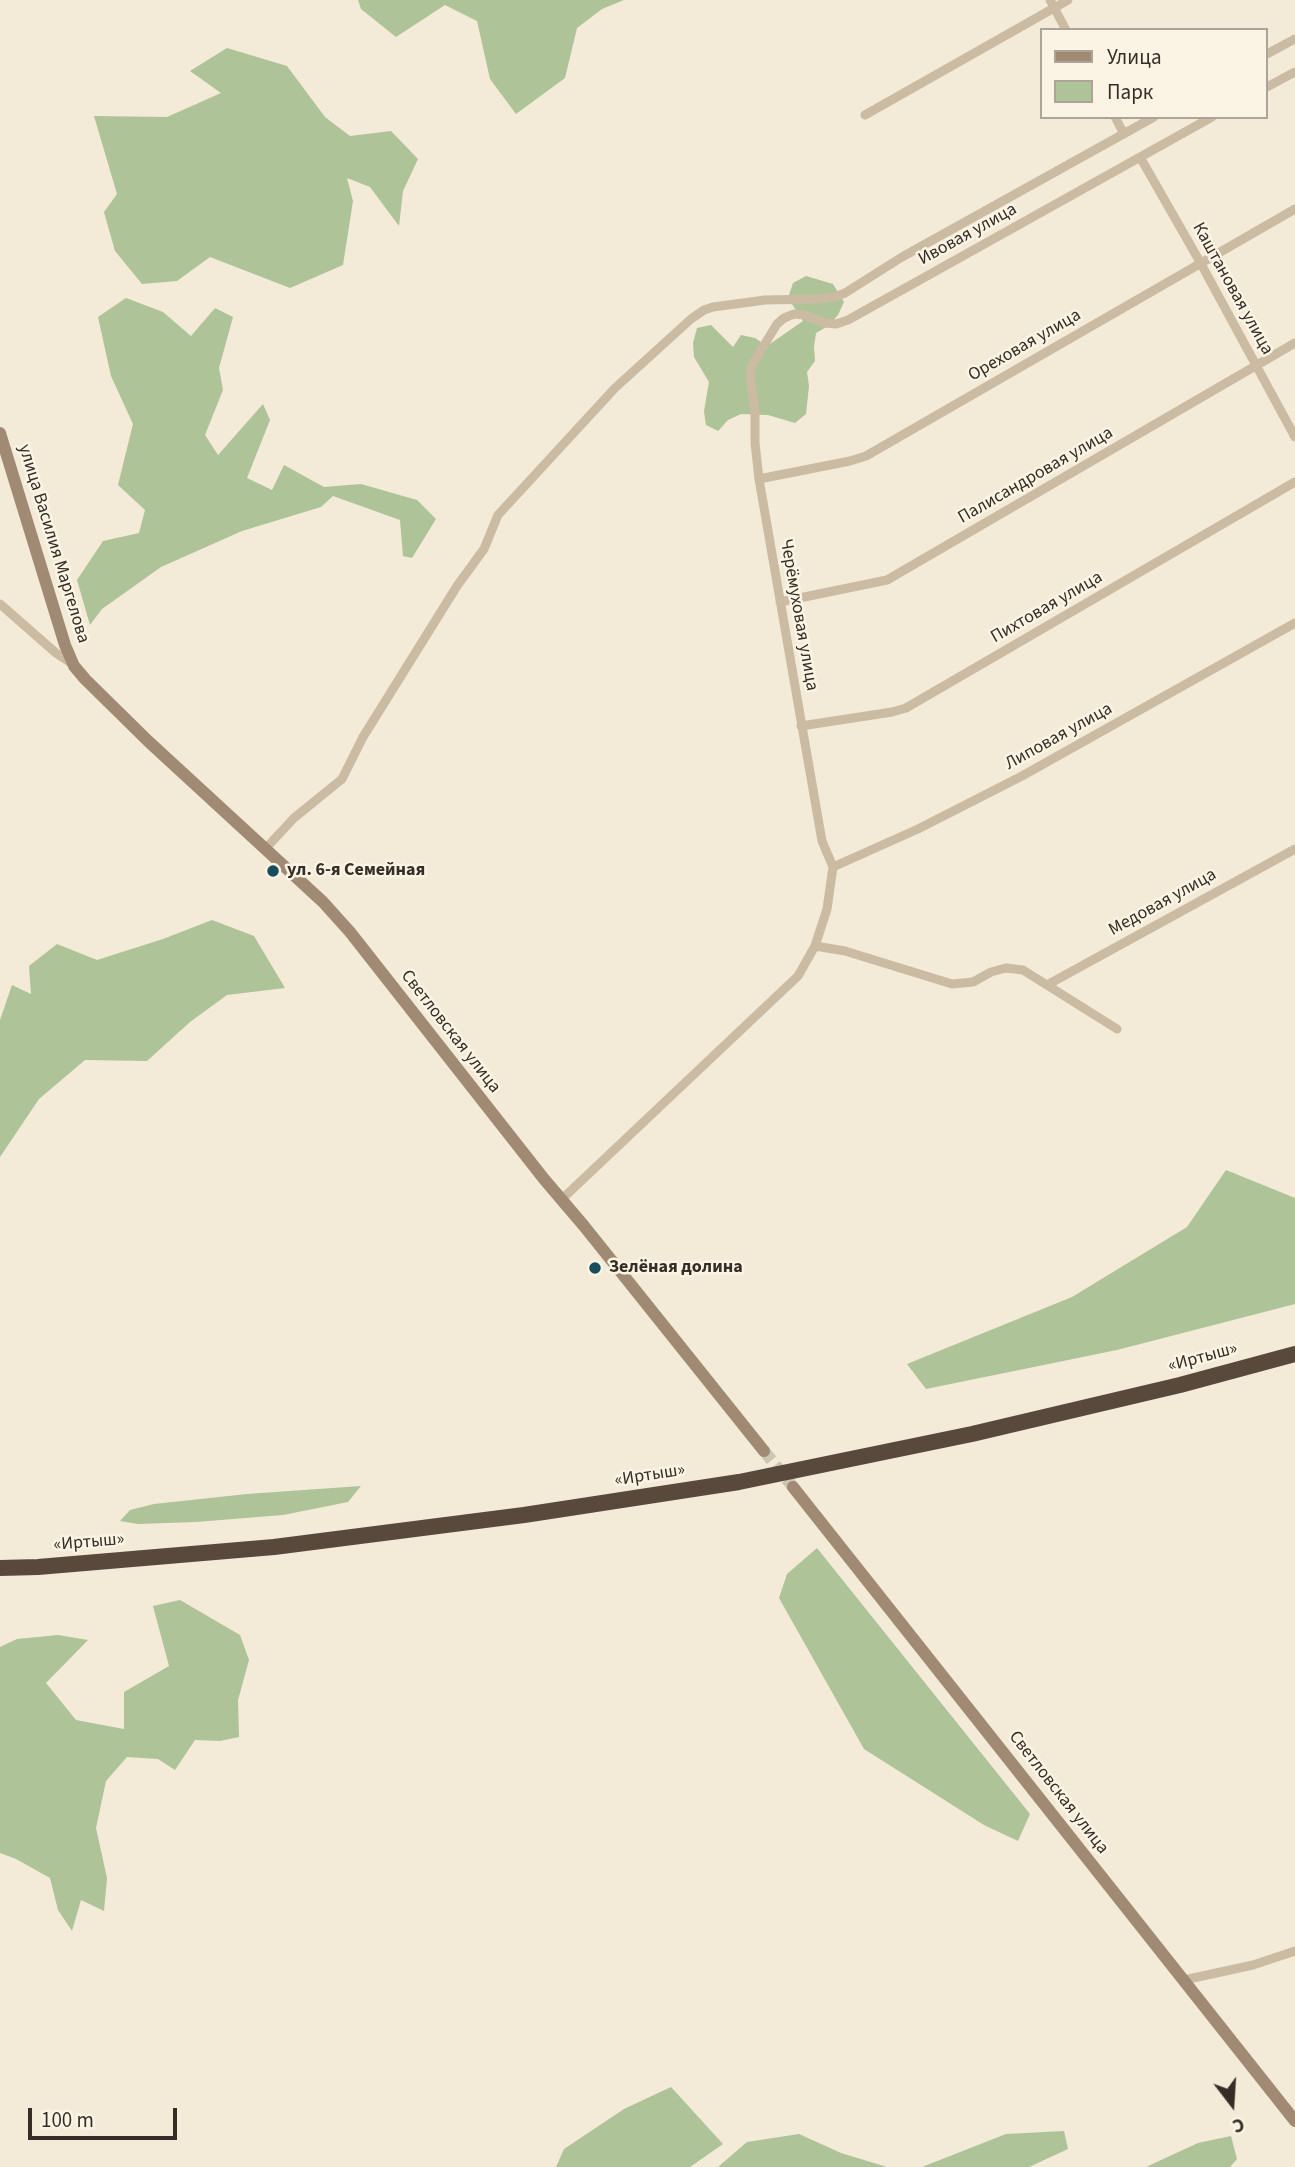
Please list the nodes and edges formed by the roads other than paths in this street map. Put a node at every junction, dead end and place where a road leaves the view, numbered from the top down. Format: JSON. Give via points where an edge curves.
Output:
{"nodes":[{"id":1,"x":1068,"y":0,"type":"edge"},
{"id":2,"x":1052,"y":4,"type":"edge"},
{"id":3,"x":1065,"y":28,"type":"edge"},
{"id":4,"x":1295,"y":39,"type":"edge"},
{"id":5,"x":1267,"y":54,"type":"edge"},
{"id":6,"x":1295,"y":72,"type":"edge"},
{"id":7,"x":1267,"y":87,"type":"edge"},
{"id":8,"x":865,"y":116,"type":"dead end"},
{"id":9,"x":1116,"y":119,"type":"edge"},
{"id":10,"x":1150,"y":119,"type":"edge"},
{"id":11,"x":1208,"y":119,"type":"edge"},
{"id":12,"x":1124,"y":134,"type":"junction"},
{"id":13,"x":1140,"y":157,"type":"junction"},
{"id":14,"x":1295,"y":209,"type":"edge"},
{"id":15,"x":1200,"y":262,"type":"junction"},
{"id":16,"x":1295,"y":343,"type":"edge"},
{"id":17,"x":752,"y":365,"type":"joint"},
{"id":18,"x":1256,"y":365,"type":"junction"},
{"id":19,"x":0,"y":433,"type":"edge"},
{"id":20,"x":1295,"y":437,"type":"edge"},
{"id":21,"x":758,"y":479,"type":"junction"},
{"id":22,"x":1295,"y":482,"type":"edge"},
{"id":23,"x":780,"y":602,"type":"junction"},
{"id":24,"x":0,"y":604,"type":"edge"},
{"id":25,"x":1295,"y":624,"type":"edge"},
{"id":26,"x":74,"y":666,"type":"junction"},
{"id":27,"x":801,"y":726,"type":"junction"},
{"id":28,"x":266,"y":848,"type":"junction"},
{"id":29,"x":1295,"y":849,"type":"edge"},
{"id":30,"x":833,"y":867,"type":"junction"},
{"id":31,"x":816,"y":946,"type":"junction"},
{"id":32,"x":1046,"y":985,"type":"junction"},
{"id":33,"x":1117,"y":1029,"type":"dead end"},
{"id":34,"x":561,"y":1200,"type":"junction"},
{"id":35,"x":1295,"y":1353,"type":"edge"},
{"id":36,"x":764,"y":1451,"type":"tunnel mouth"},
{"id":37,"x":793,"y":1487,"type":"tunnel mouth"},
{"id":38,"x":0,"y":1568,"type":"edge"},
{"id":39,"x":1295,"y":1951,"type":"edge"},
{"id":40,"x":1184,"y":1980,"type":"junction"},
{"id":41,"x":1295,"y":2120,"type":"edge"}],
"edges":[{"from":1,"to":2,"type":"street"},
{"from":2,"to":3,"type":"street"},
{"from":2,"to":8,"type":"street"},
{"from":4,"to":5,"type":"street"},
{"from":6,"to":7,"type":"street"},
{"from":9,"to":12,"type":"street"},
{"from":10,"to":12,"type":"street","name":"Ивовая улица"},
{"from":11,"to":13,"type":"street","name":"Ивовая улица"},
{"from":12,"to":28,"type":"street","name":"Ивовая улица","via":[[845,293],[704,310],[615,388],[498,515],[484,549],[375,718],[342,779]]},
{"from":13,"to":15,"type":"street","name":"Каштановая улица"},
{"from":13,"to":17,"type":"street","name":"Ивовая улица","via":[[848,320],[836,324],[804,315],[784,318]]},
{"from":14,"to":15,"type":"street","name":"Ореховая улица"},
{"from":15,"to":18,"type":"street","name":"Каштановая улица"},
{"from":15,"to":21,"type":"street","name":"Ореховая улица","via":[[866,456]]},
{"from":16,"to":18,"type":"street","name":"Палисандровая улица"},
{"from":17,"to":21,"type":"street","name":"Черёмуховая улица"},
{"from":18,"to":20,"type":"street","name":"Каштановая улица"},
{"from":18,"to":23,"type":"street","name":"Палисандровая улица","via":[[887,580]]},
{"from":19,"to":26,"type":"street","name":"улица Василия Маргелова"},
{"from":21,"to":23,"type":"street","name":"Черёмуховая улица"},
{"from":22,"to":27,"type":"street","name":"Пихтовая улица","via":[[906,709]]},
{"from":23,"to":27,"type":"street","name":"Черёмуховая улица"},
{"from":24,"to":26,"type":"street"},
{"from":25,"to":30,"type":"street","name":"Липовая улица","via":[[1022,776]]},
{"from":26,"to":28,"type":"street","name":"Светловская улица","via":[[97,694]]},
{"from":27,"to":30,"type":"street","name":"Черёмуховая улица","via":[[822,841]]},
{"from":28,"to":34,"type":"street","name":"Светловская улица","via":[[350,932]]},
{"from":29,"to":32,"type":"street","name":"Медовая улица"},
{"from":30,"to":31,"type":"street"},
{"from":31,"to":32,"type":"street","via":[[951,984],[973,982],[1006,968],[1023,970]]},
{"from":31,"to":34,"type":"street","via":[[798,976]]},
{"from":32,"to":33,"type":"street"},
{"from":34,"to":36,"type":"street","name":"Светловская улица"},
{"from":35,"to":38,"type":"highway","name":"«Иртыш»","via":[[972,1434],[739,1482],[274,1546]]},
{"from":37,"to":40,"type":"street","name":"Светловская улица"},
{"from":39,"to":40,"type":"street"},
{"from":40,"to":41,"type":"street","name":"Светловская улица"}]}
